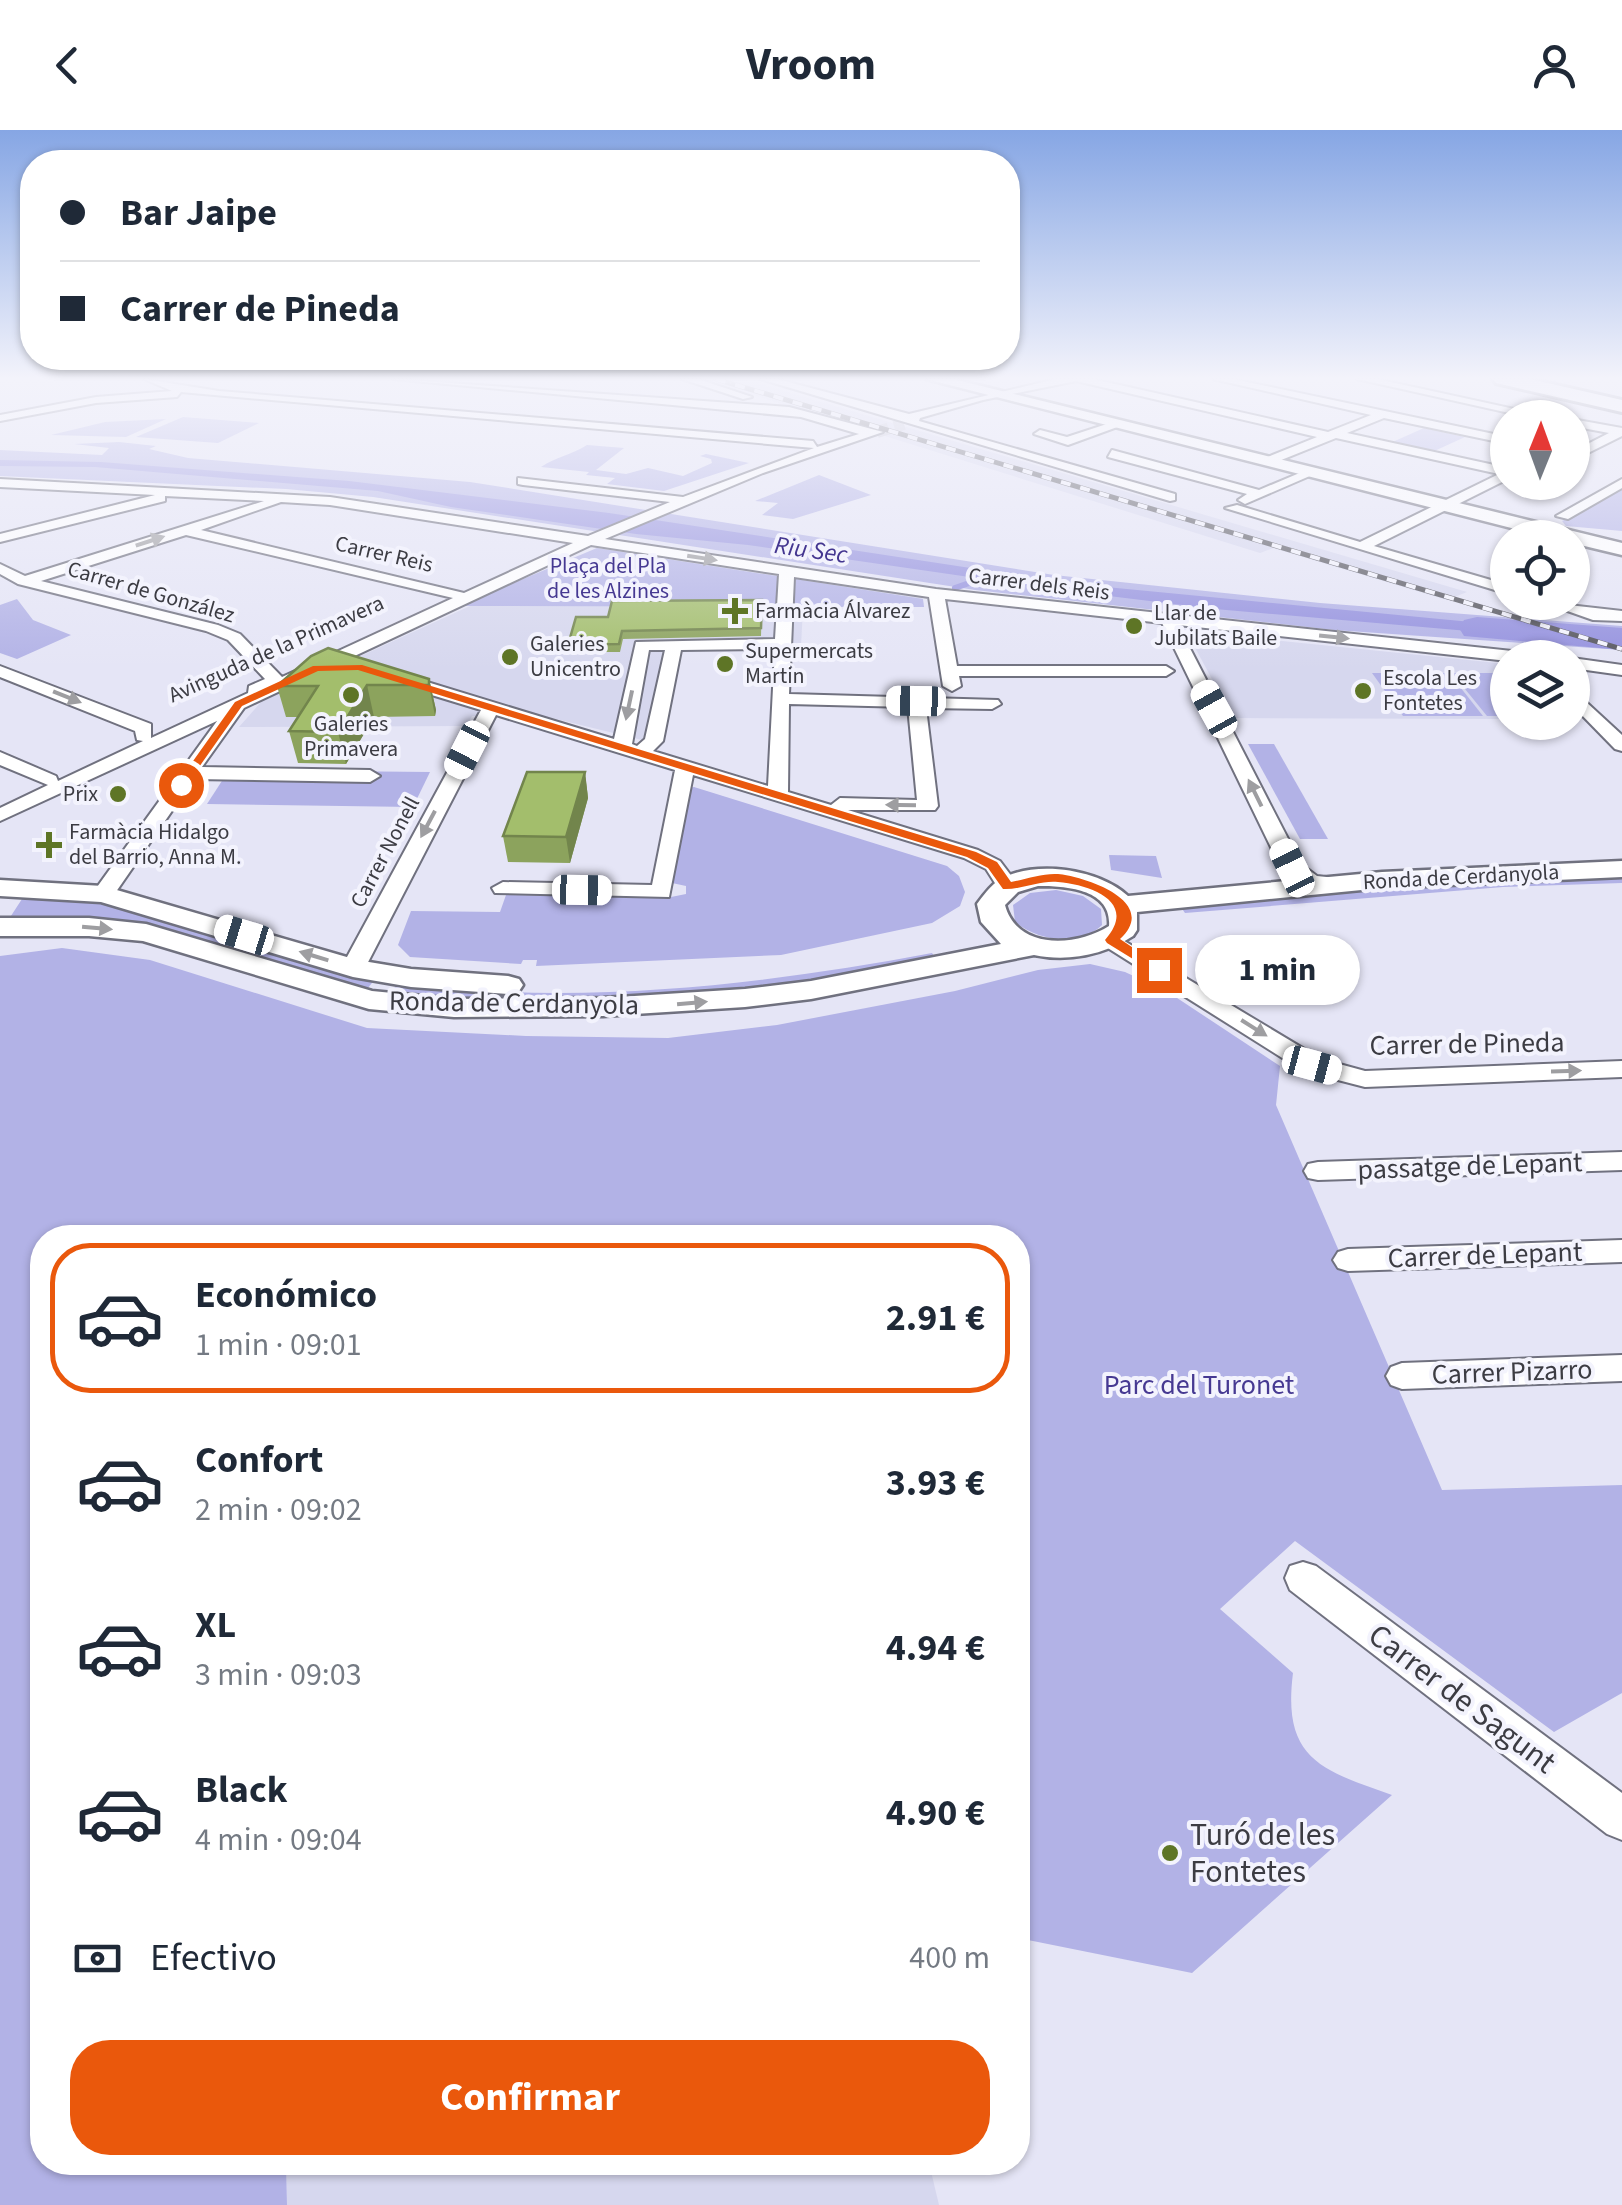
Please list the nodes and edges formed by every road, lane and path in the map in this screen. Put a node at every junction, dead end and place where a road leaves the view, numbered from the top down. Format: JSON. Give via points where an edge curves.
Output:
{"nodes":[{"id":1,"x":738,"y":476,"type":"edge"},
{"id":2,"x":1098,"y":476,"type":"edge"},
{"id":3,"x":1193,"y":476,"type":"edge"},
{"id":4,"x":1304,"y":476,"type":"edge"},
{"id":5,"x":1328,"y":476,"type":"edge"},
{"id":6,"x":523,"y":481,"type":"dead end"},
{"id":7,"x":0,"y":482,"type":"edge"},
{"id":8,"x":1490,"y":482,"type":"edge"},
{"id":9,"x":1622,"y":483,"type":"edge"},
{"id":10,"x":52,"y":485,"type":"junction"},
{"id":11,"x":190,"y":490,"type":"junction"},
{"id":12,"x":1260,"y":494,"type":"junction"},
{"id":13,"x":0,"y":497,"type":"edge"},
{"id":14,"x":290,"y":497,"type":"junction"},
{"id":15,"x":1170,"y":497,"type":"dead end"},
{"id":16,"x":1492,"y":500,"type":"edge"},
{"id":17,"x":665,"y":503,"type":"junction"},
{"id":18,"x":1445,"y":505,"type":"junction"},
{"id":19,"x":1472,"y":511,"type":"junction"},
{"id":20,"x":1563,"y":516,"type":"dead end"},
{"id":21,"x":1507,"y":520,"type":"edge"},
{"id":22,"x":184,"y":530,"type":"junction"},
{"id":23,"x":1590,"y":532,"type":"edge"},
{"id":24,"x":1622,"y":536,"type":"edge"},
{"id":25,"x":0,"y":538,"type":"edge"},
{"id":26,"x":589,"y":539,"type":"junction"},
{"id":27,"x":1590,"y":541,"type":"edge"},
{"id":28,"x":1360,"y":547,"type":"junction"},
{"id":29,"x":1622,"y":549,"type":"edge"},
{"id":30,"x":0,"y":568,"type":"edge"},
{"id":31,"x":787,"y":571,"type":"junction"},
{"id":32,"x":24,"y":581,"type":"junction"},
{"id":33,"x":1490,"y":585,"type":"edge"},
{"id":34,"x":458,"y":594,"type":"junction"},
{"id":35,"x":936,"y":594,"type":"junction"},
{"id":36,"x":1590,"y":614,"type":"edge"},
{"id":37,"x":408,"y":616,"type":"junction"},
{"id":38,"x":1622,"y":616,"type":"edge"},
{"id":39,"x":1168,"y":620,"type":"junction"},
{"id":40,"x":783,"y":644,"type":"junction"},
{"id":41,"x":674,"y":645,"type":"junction"},
{"id":42,"x":1490,"y":654,"type":"edge"},
{"id":43,"x":337,"y":659,"type":"junction"},
{"id":44,"x":366,"y":662,"type":"junction"},
{"id":45,"x":1590,"y":666,"type":"edge"},
{"id":46,"x":317,"y":668,"type":"junction"},
{"id":47,"x":1622,"y":670,"type":"edge"},
{"id":48,"x":0,"y":671,"type":"edge"},
{"id":49,"x":950,"y":671,"type":"junction"},
{"id":50,"x":1166,"y":671,"type":"dead end"},
{"id":51,"x":277,"y":672,"type":"junction"},
{"id":52,"x":953,"y":693,"type":"dead end"},
{"id":53,"x":258,"y":695,"type":"junction"},
{"id":54,"x":780,"y":699,"type":"junction"},
{"id":55,"x":916,"y":701,"type":"junction"},
{"id":56,"x":992,"y":704,"type":"dead end"},
{"id":57,"x":492,"y":708,"type":"junction"},
{"id":58,"x":232,"y":711,"type":"junction"},
{"id":59,"x":1590,"y":712,"type":"edge"},
{"id":60,"x":146,"y":728,"type":"junction"},
{"id":61,"x":1622,"y":745,"type":"edge"},
{"id":62,"x":631,"y":750,"type":"junction"},
{"id":63,"x":0,"y":758,"type":"edge"},
{"id":64,"x":686,"y":767,"type":"junction"},
{"id":65,"x":190,"y":773,"type":"junction"},
{"id":66,"x":370,"y":776,"type":"dead end"},
{"id":67,"x":44,"y":777,"type":"junction"},
{"id":68,"x":779,"y":795,"type":"junction"},
{"id":69,"x":0,"y":804,"type":"edge"},
{"id":70,"x":829,"y":811,"type":"junction"},
{"id":71,"x":0,"y":815,"type":"edge"},
{"id":72,"x":1622,"y":870,"type":"edge"},
{"id":73,"x":1336,"y":884,"type":"junction"},
{"id":74,"x":1008,"y":886,"type":"junction"},
{"id":75,"x":0,"y":888,"type":"edge"},
{"id":76,"x":503,"y":888,"type":"dead end"},
{"id":77,"x":1622,"y":889,"type":"edge"},
{"id":78,"x":102,"y":894,"type":"junction"},
{"id":79,"x":998,"y":925,"type":"junction"},
{"id":80,"x":1118,"y":925,"type":"junction"},
{"id":81,"x":0,"y":927,"type":"edge"},
{"id":82,"x":1034,"y":946,"type":"junction"},
{"id":83,"x":353,"y":968,"type":"junction"},
{"id":84,"x":1622,"y":1069,"type":"edge"},
{"id":85,"x":1622,"y":1161,"type":"edge"},
{"id":86,"x":1318,"y":1171,"type":"dead end"},
{"id":87,"x":1622,"y":1251,"type":"edge"},
{"id":88,"x":1348,"y":1260,"type":"dead end"},
{"id":89,"x":1622,"y":1368,"type":"edge"},
{"id":90,"x":1402,"y":1376,"type":"dead end"},
{"id":91,"x":1303,"y":1578,"type":"dead end"},
{"id":92,"x":1622,"y":1819,"type":"edge"}],
"edges":[{"from":1,"to":17,"type":"street","name":"Avinguda de la Primavera"},
{"from":2,"to":15,"type":"street"},
{"from":3,"to":12,"type":"street"},
{"from":4,"to":12,"type":"street"},
{"from":5,"to":18,"type":"main road"},
{"from":6,"to":17,"type":"street"},
{"from":7,"to":10,"type":"street"},
{"from":8,"to":18,"type":"street"},
{"from":9,"to":20,"type":"street"},
{"from":10,"to":11,"type":"street","name":"Carrer dels Reis"},
{"from":10,"to":13,"type":"street"},
{"from":11,"to":14,"type":"street","name":"Carrer dels Reis"},
{"from":11,"to":25,"type":"street"},
{"from":12,"to":28,"type":"street","via":[[1232,508]]},
{"from":14,"to":22,"type":"street"},
{"from":14,"to":26,"type":"street","name":"Carrer dels Reis"},
{"from":16,"to":19,"type":"street"},
{"from":17,"to":26,"type":"street","name":"Avinguda de la Primavera"},
{"from":18,"to":19,"type":"main road"},
{"from":18,"to":28,"type":"street"},
{"from":19,"to":21,"type":"main road"},
{"from":32,"to":22,"type":"street","one_way":true},
{"from":22,"to":34,"type":"street","name":"Carrer Reis"},
{"from":23,"to":24,"type":"main road"},
{"from":26,"to":31,"type":"street","name":"Carrer dels Reis","one_way":true},
{"from":26,"to":34,"type":"street","name":"Avinguda de la Primavera"},
{"from":26,"to":44,"type":"street","name":"Avinguda de la Primavera"},
{"from":27,"to":29,"type":"main road"},
{"from":28,"to":33,"type":"street"},
{"from":30,"to":32,"type":"street","name":"Carrer de González"},
{"from":31,"to":35,"type":"street","name":"Carrer dels Reis"},
{"from":31,"to":40,"type":"street"},
{"from":32,"to":51,"type":"street","name":"Carrer de González","via":[[212,628]]},
{"from":34,"to":37,"type":"street","name":"Avinguda de la Primavera"},
{"from":35,"to":39,"type":"street","name":"Carrer dels Reis"},
{"from":35,"to":49,"type":"street"},
{"from":36,"to":38,"type":"street"},
{"from":37,"to":43,"type":"street","name":"Avinguda de la Primavera"},
{"from":37,"to":51,"type":"street","name":"Avinguda de la Primavera"},
{"from":39,"to":42,"type":"street","name":"Carrer dels Reis","one_way":true},
{"from":73,"to":39,"type":"street","one_way":true,"via":[[1312,882],[1292,868]]},
{"from":40,"to":41,"type":"street"},
{"from":40,"to":54,"type":"street"},
{"from":41,"to":62,"type":"street","via":[[654,740]]},
{"from":41,"to":62,"type":"street","one_way":true,"via":[[642,645]]},
{"from":43,"to":44,"type":"street"},
{"from":43,"to":46,"type":"street","name":"Avinguda de la Primavera"},
{"from":43,"to":51,"type":"street"},
{"from":44,"to":46,"type":"street"},
{"from":44,"to":57,"type":"street"},
{"from":45,"to":47,"type":"street"},
{"from":46,"to":53,"type":"street","name":"Avinguda de la Primavera"},
{"from":48,"to":60,"type":"street","one_way":true},
{"from":49,"to":50,"type":"street"},
{"from":49,"to":52,"type":"street"},
{"from":51,"to":53,"type":"street","name":"Avinguda de la Primavera","via":[[253,691]]},
{"from":51,"to":60,"type":"street","name":"Avinguda de la Primavera"},
{"from":53,"to":58,"type":"street","name":"Avinguda de la Primavera"},
{"from":54,"to":55,"type":"street"},
{"from":54,"to":68,"type":"street"},
{"from":55,"to":56,"type":"street"},
{"from":55,"to":70,"type":"street","one_way":true,"via":[[928,806],[838,804]]},
{"from":57,"to":62,"type":"street"},
{"from":57,"to":83,"type":"street","name":"Carrer Nonell","one_way":true},
{"from":58,"to":60,"type":"street","name":"Avinguda de la Primavera"},
{"from":58,"to":65,"type":"street"},
{"from":58,"to":71,"type":"street","name":"Avinguda de la Primavera"},
{"from":59,"to":61,"type":"street"},
{"from":60,"to":67,"type":"street","name":"Avinguda de la Primavera"},
{"from":62,"to":64,"type":"street"},
{"from":63,"to":67,"type":"street"},
{"from":64,"to":68,"type":"street"},
{"from":64,"to":76,"type":"street","via":[[661,892]]},
{"from":65,"to":66,"type":"street"},
{"from":65,"to":78,"type":"street"},
{"from":67,"to":69,"type":"street","name":"Avinguda de la Primavera"},
{"from":68,"to":70,"type":"street"},
{"from":70,"to":74,"type":"street","via":[[972,854],[993,865]]},
{"from":72,"to":73,"type":"street","name":"Ronda de Cerdanyola"},
{"from":73,"to":80,"type":"street","name":"Ronda de Cerdanyola"},
{"from":74,"to":79,"type":"street","via":[[991,904]]},
{"from":74,"to":80,"type":"street","via":[[1037,878],[1095,886]]},
{"from":75,"to":78,"type":"street","name":"Ronda de Cerdanyola"},
{"from":77,"to":80,"type":"street","name":"Ronda de Cerdanyola","via":[[1398,899]]},
{"from":83,"to":78,"type":"street","name":"Ronda de Cerdanyola","one_way":true},
{"from":79,"to":82,"type":"street"},
{"from":79,"to":83,"type":"street","name":"Ronda de Cerdanyola","via":[[802,970],[624,984],[465,984]]},
{"from":80,"to":82,"type":"street","via":[[1084,949]]},
{"from":80,"to":84,"type":"street","name":"Carrer de Pineda","one_way":true,"via":[[1312,1065],[1365,1078]]},
{"from":81,"to":82,"type":"street","name":"Ronda de Cerdanyola","one_way":true,"via":[[146,933],[369,1000],[454,1008],[745,998]]},
{"from":85,"to":86,"type":"street","name":"passatge de Lepant"},
{"from":87,"to":88,"type":"street","name":"Carrer de Lepant"},
{"from":89,"to":90,"type":"street","name":"Carrer Pizarro"},
{"from":91,"to":92,"type":"street","name":"Carrer de Sagunt"}]}
